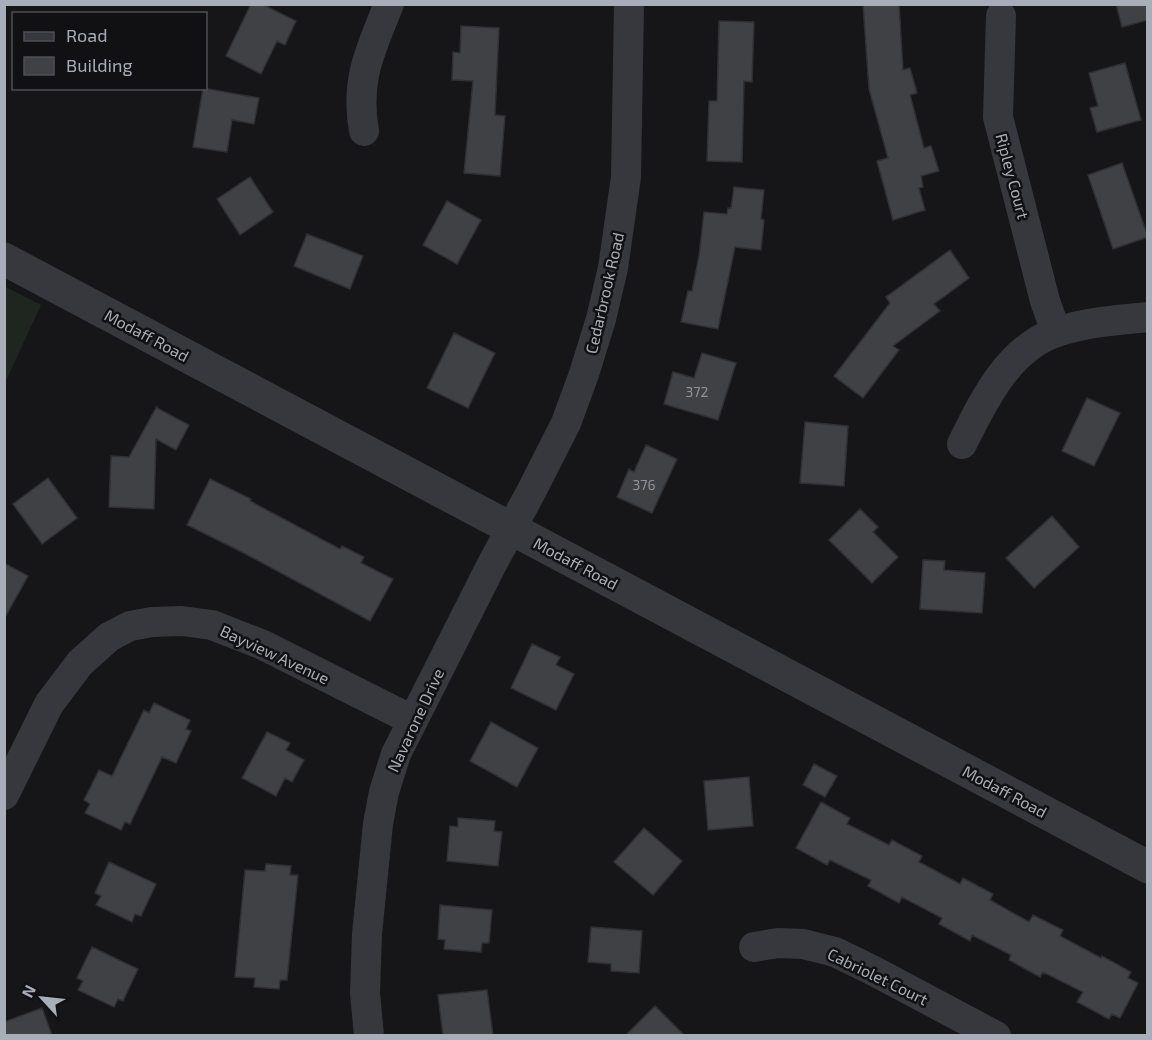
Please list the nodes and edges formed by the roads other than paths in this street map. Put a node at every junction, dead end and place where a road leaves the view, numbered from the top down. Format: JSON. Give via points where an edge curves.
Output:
{"nodes":[{"id":1,"x":389,"y":4,"type":"edge"},
{"id":2,"x":629,"y":4,"type":"edge"},
{"id":3,"x":1001,"y":16,"type":"dead end"},
{"id":4,"x":364,"y":131,"type":"dead end"},
{"id":5,"x":4,"y":259,"type":"edge"},
{"id":6,"x":1148,"y":317,"type":"edge"},
{"id":7,"x":1056,"y":332,"type":"junction"},
{"id":8,"x":962,"y":444,"type":"dead end"},
{"id":9,"x":512,"y":529,"type":"junction"},
{"id":10,"x":412,"y":720,"type":"junction"},
{"id":11,"x":4,"y":795,"type":"edge"},
{"id":12,"x":1148,"y":867,"type":"edge"},
{"id":13,"x":754,"y":947,"type":"dead end"},
{"id":14,"x":369,"y":1035,"type":"edge"},
{"id":15,"x":996,"y":1035,"type":"edge"}],
"edges":[{"from":1,"to":4,"type":"street","via":[[367,58],[360,110]]},
{"from":2,"to":9,"type":"street","name":"Cedarbrook Road","via":[[626,177],[613,268],[594,341],[566,423]]},
{"from":3,"to":7,"type":"street","name":"Ripley Court","via":[[998,117]]},
{"from":5,"to":9,"type":"street","name":"Modaff Road"},
{"from":6,"to":7,"type":"street"},
{"from":7,"to":8,"type":"street","via":[[1021,353],[1001,375]]},
{"from":9,"to":10,"type":"street","name":"Navarone Drive"},
{"from":9,"to":12,"type":"street","name":"Modaff Road"},
{"from":10,"to":11,"type":"street","name":"Bayview Avenue","via":[[263,645],[212,625],[182,621],[130,626],[109,637],[80,663],[50,704]]},
{"from":10,"to":14,"type":"street","name":"Navarone Drive","via":[[396,754],[378,824],[367,934]]},
{"from":13,"to":15,"type":"street","name":"Cabriolet Court","via":[[803,944],[835,952]]}]}
